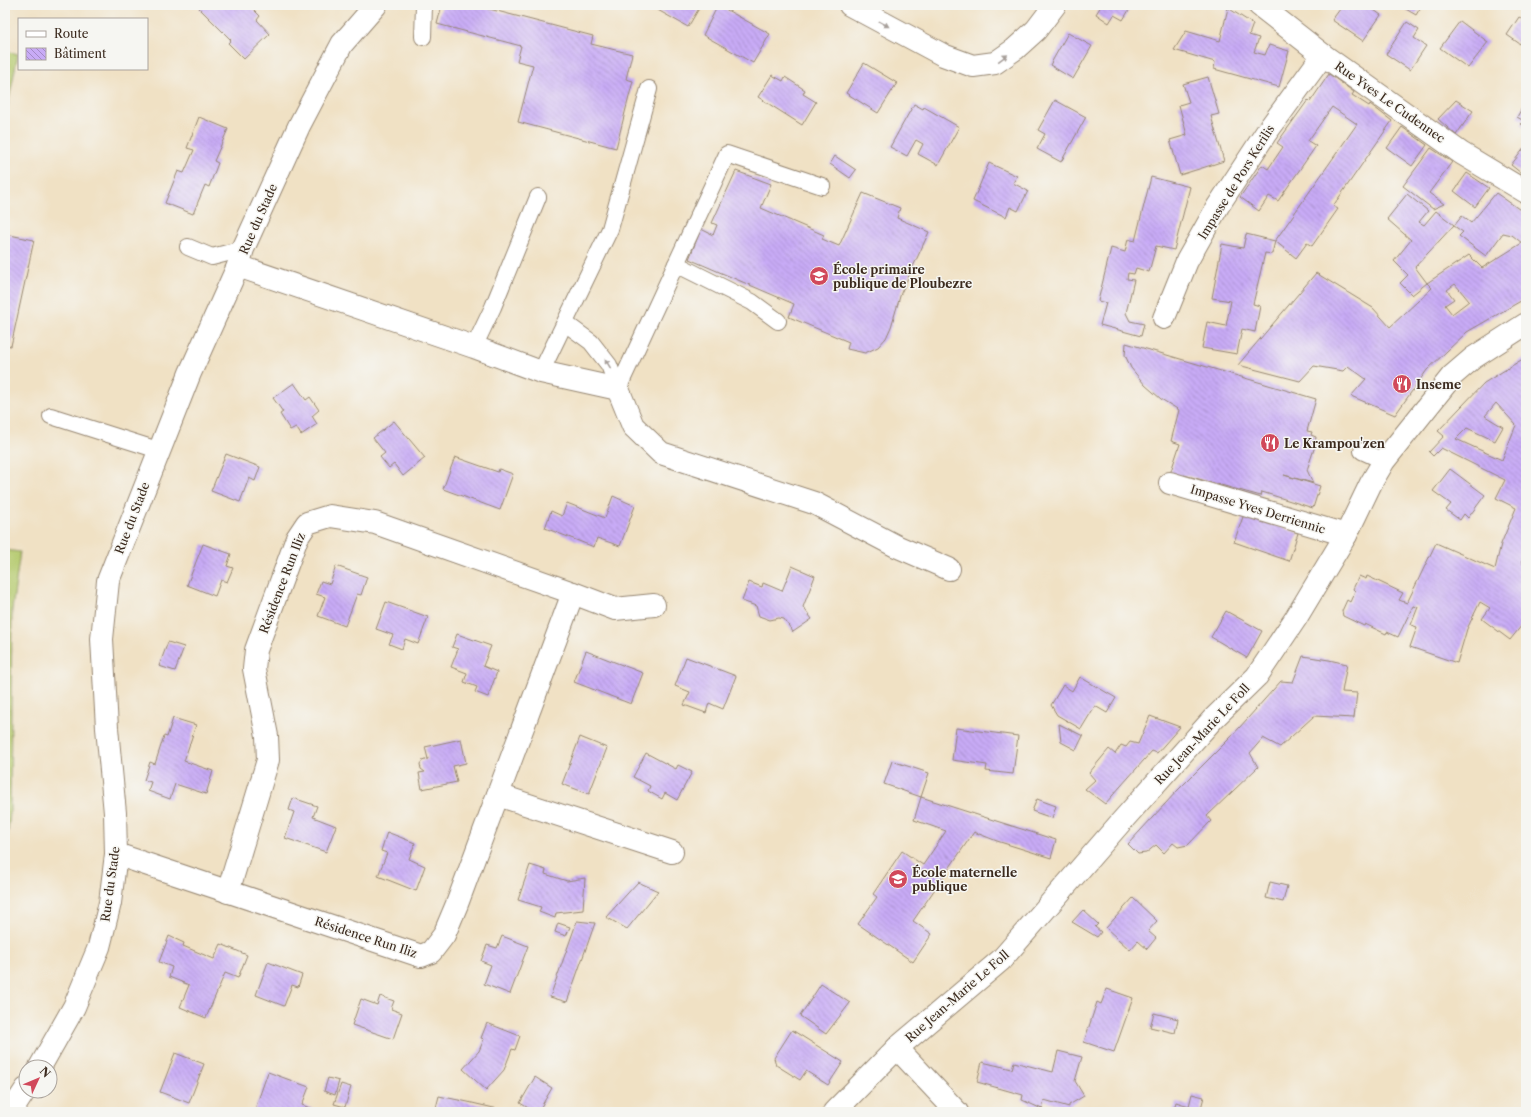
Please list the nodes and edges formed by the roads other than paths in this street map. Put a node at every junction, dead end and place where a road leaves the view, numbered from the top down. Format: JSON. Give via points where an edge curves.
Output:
{"nodes":[{"id":1,"x":376,"y":5,"type":"edge"},
{"id":2,"x":424,"y":5,"type":"edge"},
{"id":3,"x":850,"y":5,"type":"edge"},
{"id":4,"x":1055,"y":5,"type":"edge"},
{"id":5,"x":1259,"y":5,"type":"edge"},
{"id":6,"x":423,"y":37,"type":"dead end"},
{"id":7,"x":1323,"y":55,"type":"junction"},
{"id":8,"x":649,"y":90,"type":"dead end"},
{"id":9,"x":822,"y":186,"type":"dead end"},
{"id":10,"x":1526,"y":192,"type":"edge"},
{"id":11,"x":538,"y":197,"type":"dead end"},
{"id":12,"x":188,"y":247,"type":"dead end"},
{"id":13,"x":240,"y":258,"type":"junction"},
{"id":14,"x":676,"y":264,"type":"junction"},
{"id":15,"x":1164,"y":318,"type":"dead end"},
{"id":16,"x":778,"y":321,"type":"dead end"},
{"id":17,"x":565,"y":323,"type":"junction"},
{"id":18,"x":1526,"y":324,"type":"edge"},
{"id":19,"x":474,"y":347,"type":"junction"},
{"id":20,"x":541,"y":372,"type":"junction"},
{"id":21,"x":618,"y":389,"type":"junction"},
{"id":22,"x":51,"y":416,"type":"dead end"},
{"id":23,"x":158,"y":450,"type":"junction"},
{"id":24,"x":1362,"y":451,"type":"dead end"},
{"id":25,"x":1384,"y":461,"type":"junction"},
{"id":26,"x":1179,"y":488,"type":"dead end"},
{"id":27,"x":1346,"y":535,"type":"junction"},
{"id":28,"x":949,"y":569,"type":"dead end"},
{"id":29,"x":573,"y":593,"type":"junction"},
{"id":30,"x":654,"y":605,"type":"dead end"},
{"id":31,"x":498,"y":795,"type":"junction"},
{"id":32,"x":672,"y":852,"type":"dead end"},
{"id":33,"x":116,"y":854,"type":"junction"},
{"id":34,"x":228,"y":892,"type":"junction"},
{"id":35,"x":897,"y":1048,"type":"junction"},
{"id":36,"x":45,"y":1059,"type":"edge"},
{"id":37,"x":19,"y":1099,"type":"edge"},
{"id":38,"x":11,"y":1112,"type":"edge"},
{"id":39,"x":834,"y":1112,"type":"edge"},
{"id":40,"x":957,"y":1112,"type":"edge"}],
"edges":[{"from":1,"to":13,"type":"street","name":"Rue du Stade","via":[[342,44],[300,126]]},
{"from":2,"to":6,"type":"lane"},
{"from":3,"to":4,"type":"street","one_way":true,"via":[[943,55],[972,66],[995,63],[1015,49],[1036,30]]},
{"from":5,"to":7,"type":"street","name":"Rue Yves Le Cudennec"},
{"from":7,"to":10,"type":"street","name":"Rue Yves Le Cudennec","via":[[1461,152]]},
{"from":7,"to":15,"type":"street","name":"Impasse de Pors Kerilis","via":[[1266,133],[1218,206],[1187,262]]},
{"from":8,"to":17,"type":"lane","via":[[610,229]]},
{"from":9,"to":14,"type":"lane","via":[[727,154]]},
{"from":11,"to":19,"type":"lane"},
{"from":12,"to":13,"type":"lane","via":[[212,257]]},
{"from":13,"to":19,"type":"street"},
{"from":13,"to":23,"type":"street","name":"Rue du Stade"},
{"from":14,"to":16,"type":"lane","via":[[752,302]]},
{"from":14,"to":21,"type":"lane"},
{"from":17,"to":20,"type":"lane"},
{"from":21,"to":17,"type":"lane","one_way":true,"via":[[609,365],[591,342]]},
{"from":18,"to":25,"type":"street","name":"Rue Jean-Marie Le Foll","via":[[1473,358],[1452,376]]},
{"from":19,"to":20,"type":"street"},
{"from":20,"to":21,"type":"street"},
{"from":21,"to":28,"type":"street","via":[[633,426],[661,453],[814,503],[896,546]]},
{"from":22,"to":23,"type":"lane"},
{"from":23,"to":33,"type":"street","name":"Rue du Stade","via":[[108,581],[102,639]]},
{"from":24,"to":25,"type":"lane"},
{"from":25,"to":27,"type":"street","name":"Rue Jean-Marie Le Foll"},
{"from":26,"to":27,"type":"street","name":"Impasse Yves Derriennic"},
{"from":27,"to":35,"type":"street","name":"Rue Jean-Marie Le Foll","via":[[1296,618],[1257,676],[1203,730],[1002,960]]},
{"from":29,"to":30,"type":"street","name":"Résidence Run Iliz","via":[[615,609]]},
{"from":29,"to":31,"type":"street","name":"Résidence Run Iliz"},
{"from":29,"to":34,"type":"street","name":"Résidence Run Iliz","via":[[376,523],[330,516],[307,523],[297,538],[256,650],[254,669],[268,760]]},
{"from":31,"to":32,"type":"street"},
{"from":31,"to":34,"type":"street","name":"Résidence Run Iliz","via":[[444,935],[432,952],[421,956]]},
{"from":33,"to":34,"type":"street","name":"Résidence Run Iliz"},
{"from":33,"to":36,"type":"street","name":"Rue du Stade","via":[[110,903],[99,947],[74,1008]]},
{"from":35,"to":39,"type":"street","name":"Rue Jean-Marie Le Foll"},
{"from":35,"to":40,"type":"street"},
{"from":37,"to":38,"type":"street"}]}
